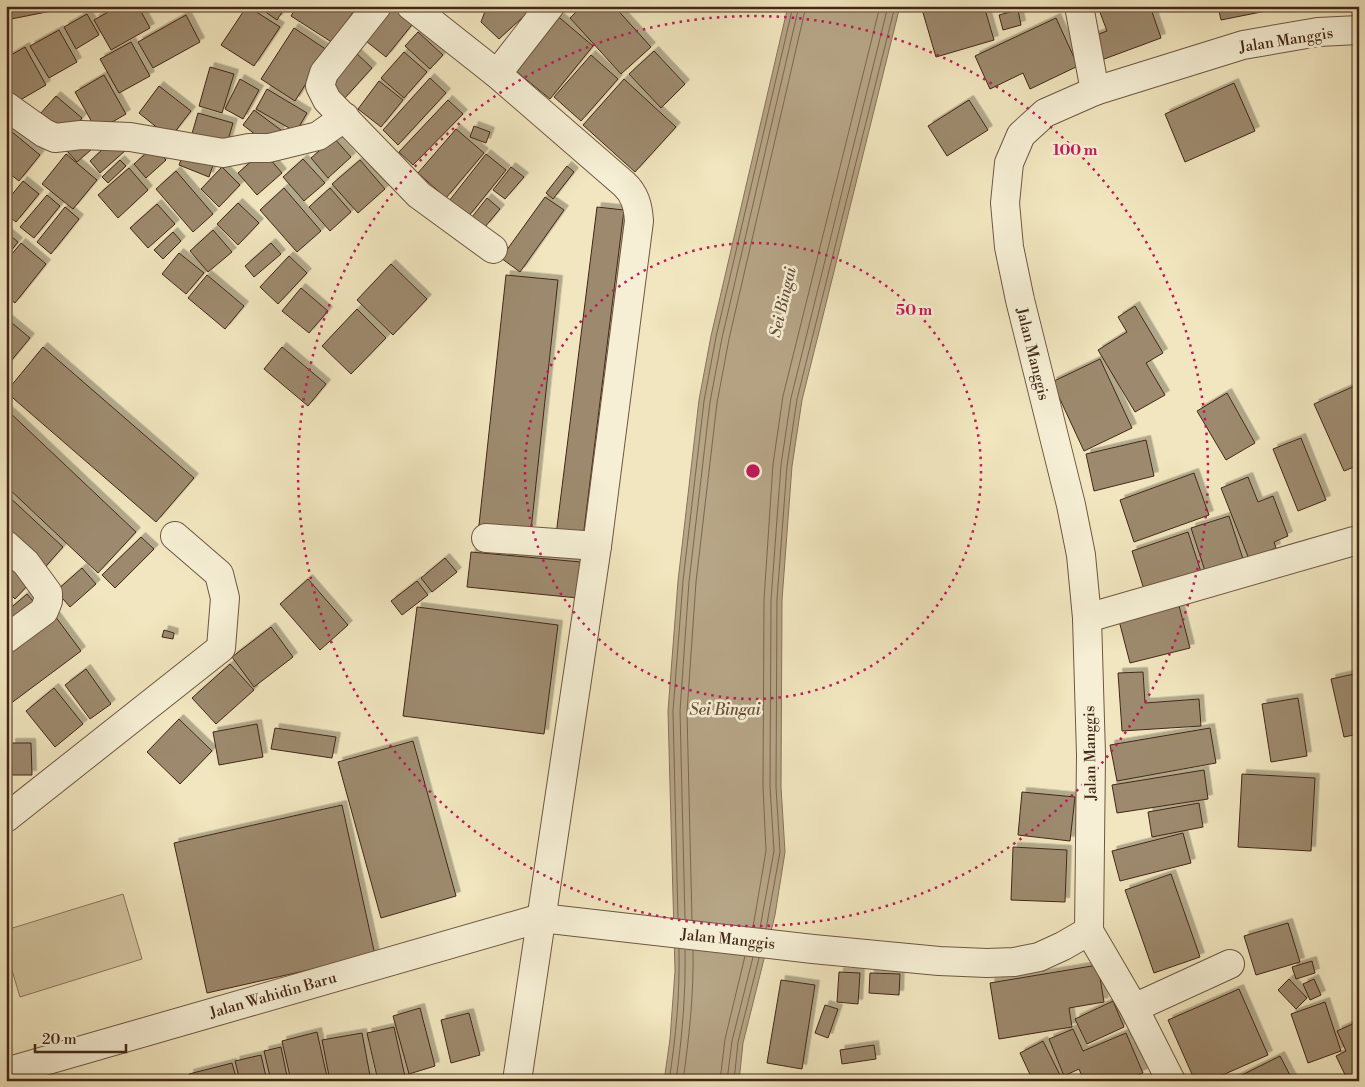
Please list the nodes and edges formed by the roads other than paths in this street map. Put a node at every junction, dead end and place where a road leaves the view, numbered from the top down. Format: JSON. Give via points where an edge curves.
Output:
{"nodes":[{"id":1,"x":377,"y":6,"type":"edge"},
{"id":2,"x":410,"y":6,"type":"edge"},
{"id":3,"x":550,"y":6,"type":"edge"},
{"id":4,"x":1079,"y":6,"type":"edge"},
{"id":5,"x":1359,"y":30,"type":"edge"},
{"id":6,"x":497,"y":74,"type":"junction"},
{"id":7,"x":1095,"y":90,"type":"junction"},
{"id":8,"x":6,"y":106,"type":"edge"},
{"id":9,"x":345,"y":117,"type":"junction"},
{"id":10,"x":493,"y":249,"type":"dead end"},
{"id":11,"x":175,"y":536,"type":"dead end"},
{"id":12,"x":486,"y":538,"type":"dead end"},
{"id":13,"x":1354,"y":541,"type":"dead end"},
{"id":14,"x":6,"y":545,"type":"edge"},
{"id":15,"x":597,"y":546,"type":"junction"},
{"id":16,"x":1087,"y":618,"type":"junction"},
{"id":17,"x":6,"y":639,"type":"edge"},
{"id":18,"x":6,"y":818,"type":"edge"},
{"id":19,"x":541,"y":918,"type":"junction"},
{"id":20,"x":1089,"y":931,"type":"junction"},
{"id":21,"x":1230,"y":964,"type":"dead end"},
{"id":22,"x":1134,"y":1008,"type":"junction"},
{"id":23,"x":6,"y":1072,"type":"edge"},
{"id":24,"x":517,"y":1081,"type":"edge"},
{"id":25,"x":1171,"y":1081,"type":"edge"}],
"edges":[{"from":1,"to":9,"type":"street","via":[[324,73],[320,86],[326,100]]},
{"from":2,"to":6,"type":"street"},
{"from":3,"to":6,"type":"street"},
{"from":4,"to":7,"type":"street"},
{"from":5,"to":7,"type":"street","name":"Jalan Manggis","via":[[1318,32],[1243,45]]},
{"from":6,"to":15,"type":"street","via":[[630,189],[638,209]]},
{"from":7,"to":16,"type":"street","name":"Jalan Manggis","via":[[1045,114],[1021,135],[1009,163],[1006,203],[1009,247],[1020,300],[1081,555]]},
{"from":8,"to":9,"type":"street","via":[[55,138],[81,135],[130,137],[223,153],[298,142],[318,136]]},
{"from":9,"to":10,"type":"street","via":[[419,195]]},
{"from":11,"to":18,"type":"street","via":[[219,574],[225,598],[221,648]]},
{"from":12,"to":15,"type":"street"},
{"from":13,"to":16,"type":"street"},
{"from":14,"to":17,"type":"street","via":[[26,563],[48,593],[44,611]]},
{"from":15,"to":19,"type":"street"},
{"from":16,"to":20,"type":"street","name":"Jalan Manggis","via":[[1091,755]]},
{"from":19,"to":20,"type":"street","name":"Jalan Manggis","via":[[939,961],[987,963],[1014,962],[1039,956]]},
{"from":19,"to":23,"type":"street","name":"Jalan Wahidin Baru"},
{"from":19,"to":24,"type":"street"},
{"from":20,"to":22,"type":"street"},
{"from":21,"to":22,"type":"street"},
{"from":22,"to":25,"type":"street"}]}
